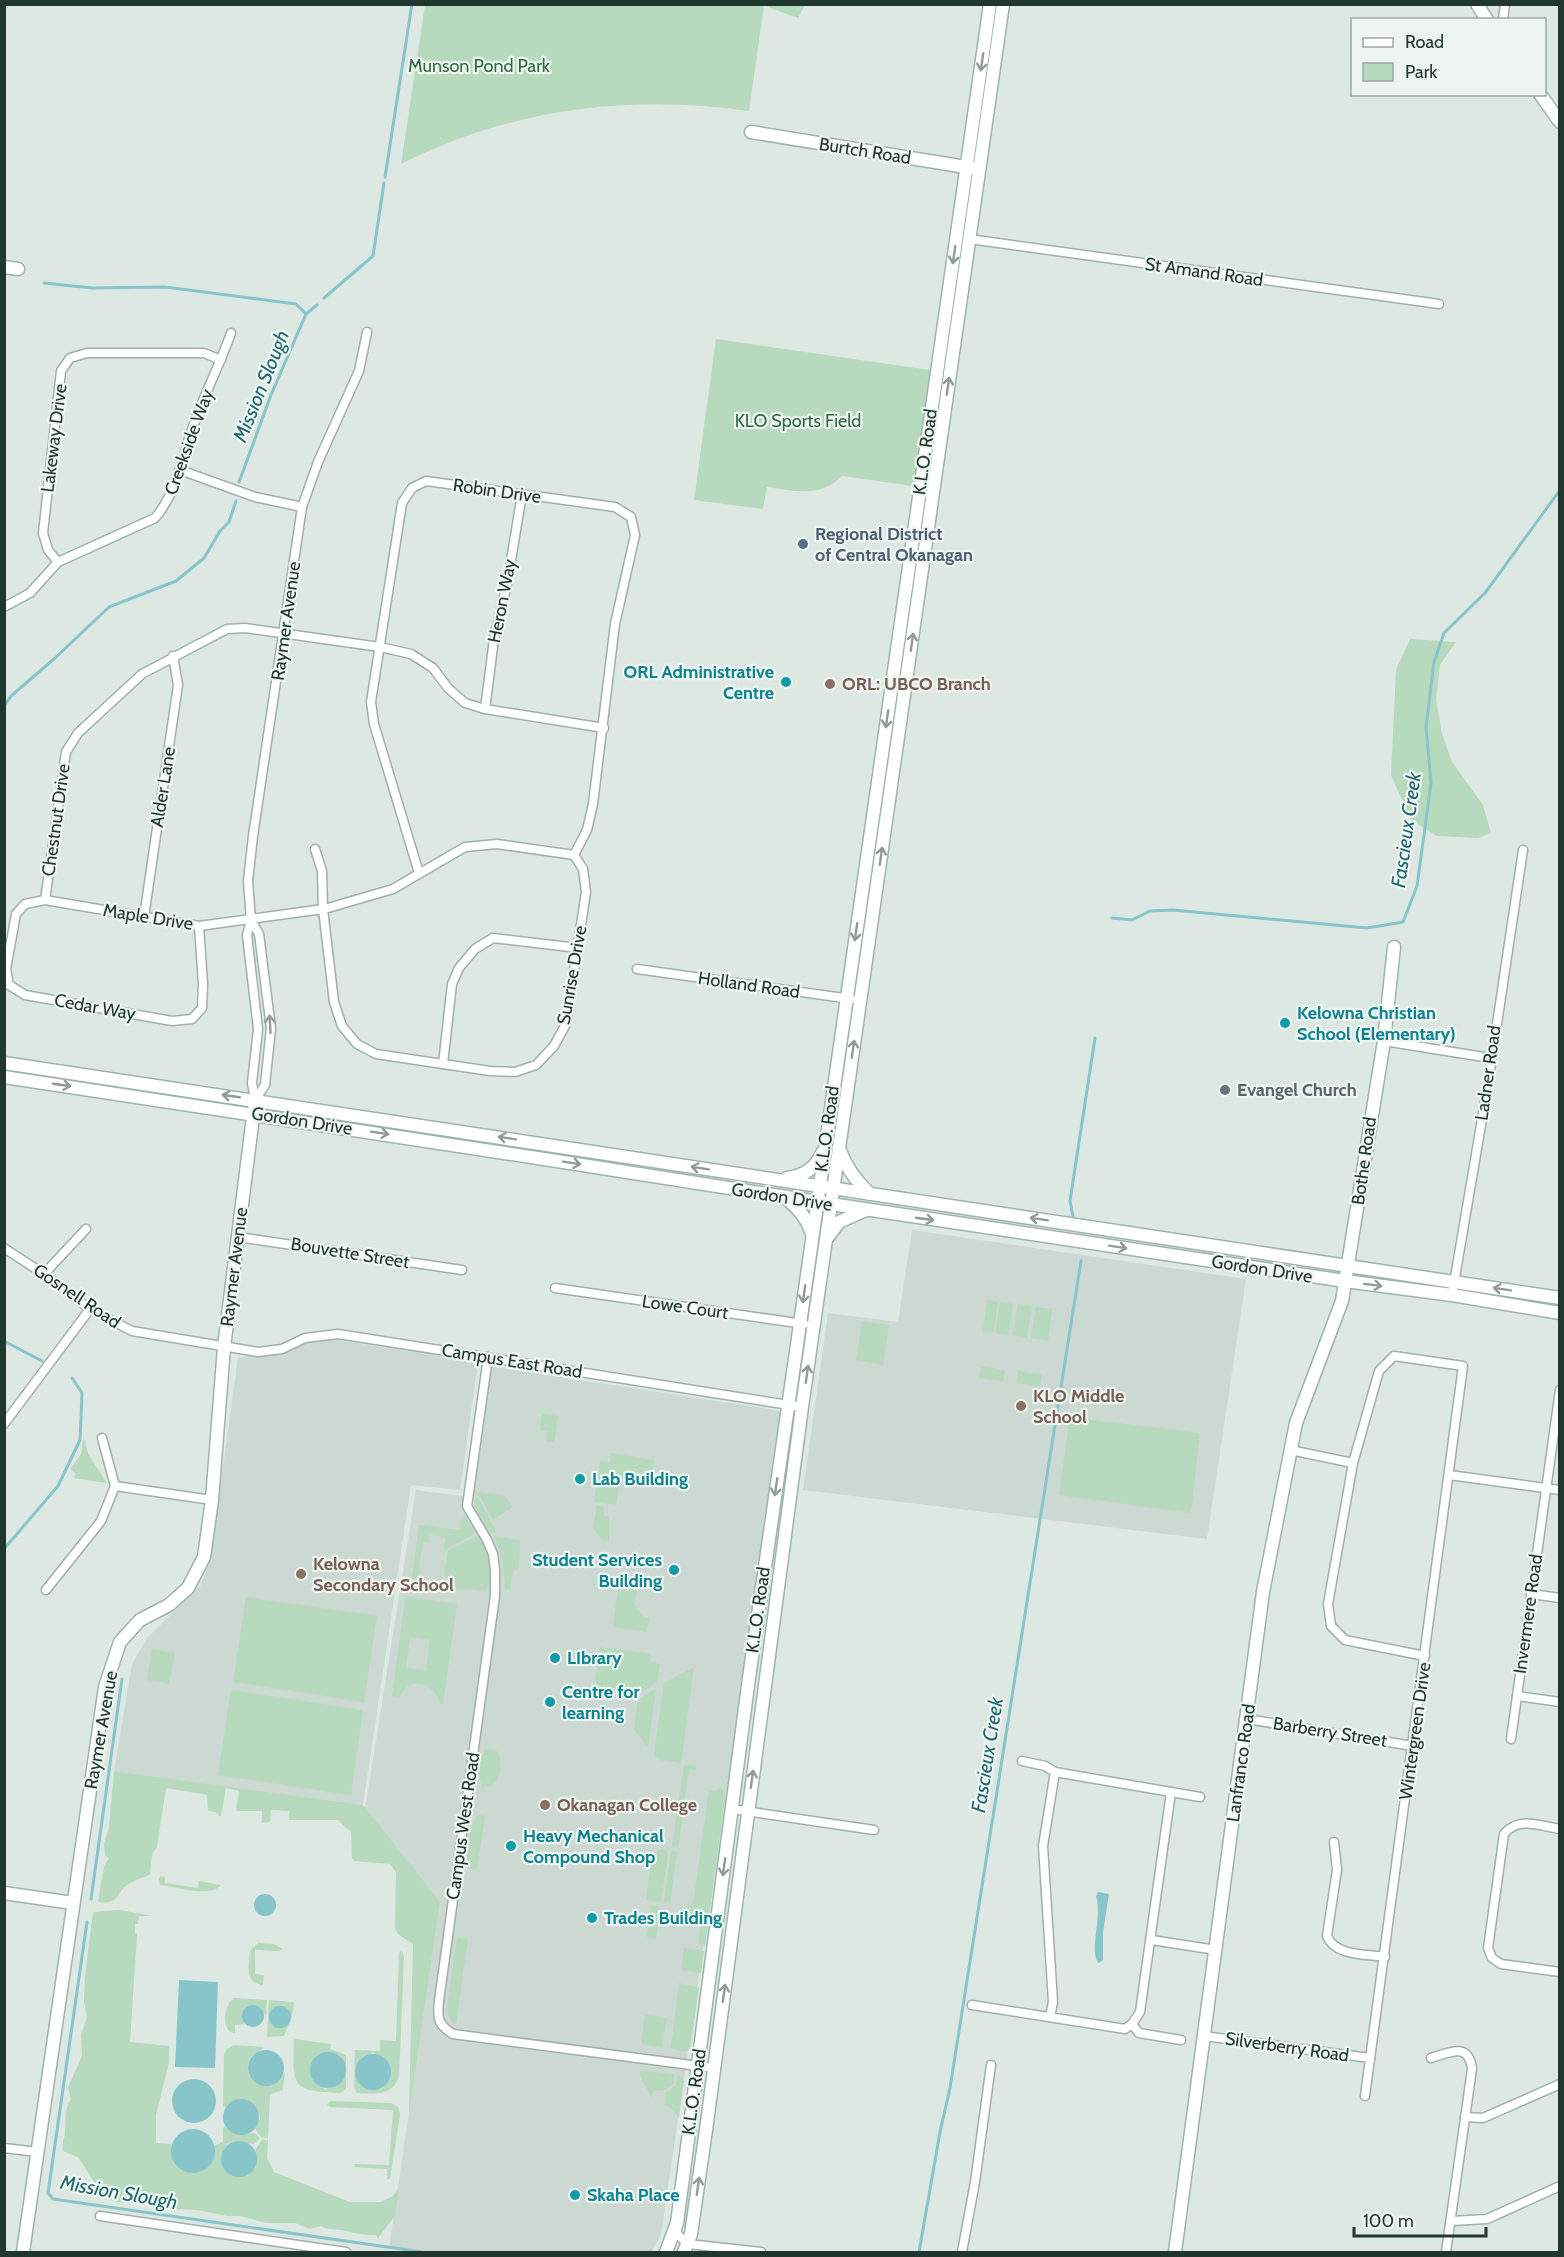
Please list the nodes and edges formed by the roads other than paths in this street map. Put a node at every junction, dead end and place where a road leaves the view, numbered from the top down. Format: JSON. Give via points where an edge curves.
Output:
{"nodes":[{"id":1,"x":990,"y":4,"type":"edge"},
{"id":2,"x":1003,"y":4,"type":"edge"},
{"id":3,"x":1477,"y":4,"type":"edge"},
{"id":4,"x":1486,"y":18,"type":"edge"},
{"id":5,"x":1541,"y":96,"type":"edge"},
{"id":6,"x":1560,"y":122,"type":"edge"},
{"id":7,"x":751,"y":132,"type":"dead end"},
{"id":8,"x":966,"y":167,"type":"junction"},
{"id":9,"x":979,"y":169,"type":"junction"},
{"id":10,"x":969,"y":239,"type":"junction"},
{"id":11,"x":4,"y":267,"type":"edge"},
{"id":12,"x":18,"y":269,"type":"dead end"},
{"id":13,"x":1439,"y":304,"type":"dead end"},
{"id":14,"x":367,"y":332,"type":"dead end"},
{"id":15,"x":231,"y":333,"type":"dead end"},
{"id":16,"x":221,"y":360,"type":"junction"},
{"id":17,"x":180,"y":470,"type":"junction"},
{"id":18,"x":522,"y":494,"type":"junction"},
{"id":19,"x":302,"y":507,"type":"junction"},
{"id":20,"x":58,"y":562,"type":"junction"},
{"id":21,"x":4,"y":608,"type":"edge"},
{"id":22,"x":284,"y":635,"type":"junction"},
{"id":23,"x":380,"y":647,"type":"junction"},
{"id":24,"x":173,"y":656,"type":"junction"},
{"id":25,"x":485,"y":709,"type":"junction"},
{"id":26,"x":604,"y":728,"type":"junction"},
{"id":27,"x":315,"y":849,"type":"dead end"},
{"id":28,"x":1522,"y":850,"type":"dead end"},
{"id":29,"x":574,"y":855,"type":"junction"},
{"id":30,"x":419,"y":873,"type":"junction"},
{"id":31,"x":45,"y":900,"type":"junction"},
{"id":32,"x":322,"y":909,"type":"junction"},
{"id":33,"x":144,"y":917,"type":"junction"},
{"id":34,"x":251,"y":920,"type":"junction"},
{"id":35,"x":199,"y":926,"type":"junction"},
{"id":36,"x":1394,"y":947,"type":"dead end"},
{"id":37,"x":578,"y":948,"type":"junction"},
{"id":38,"x":638,"y":969,"type":"dead end"},
{"id":39,"x":846,"y":998,"type":"junction"},
{"id":40,"x":860,"y":1000,"type":"junction"},
{"id":41,"x":1384,"y":1041,"type":"junction"},
{"id":42,"x":1490,"y":1058,"type":"junction"},
{"id":43,"x":4,"y":1063,"type":"edge"},
{"id":44,"x":443,"y":1064,"type":"junction"},
{"id":45,"x":4,"y":1077,"type":"edge"},
{"id":46,"x":255,"y":1100,"type":"junction"},
{"id":47,"x":254,"y":1114,"type":"junction"},
{"id":48,"x":825,"y":1147,"type":"junction"},
{"id":49,"x":839,"y":1148,"type":"junction"},
{"id":50,"x":778,"y":1180,"type":"junction"},
{"id":51,"x":819,"y":1186,"type":"junction"},
{"id":52,"x":833,"y":1188,"type":"junction"},
{"id":53,"x":870,"y":1194,"type":"junction"},
{"id":54,"x":783,"y":1197,"type":"junction"},
{"id":55,"x":817,"y":1202,"type":"junction"},
{"id":56,"x":831,"y":1204,"type":"junction"},
{"id":57,"x":867,"y":1210,"type":"junction"},
{"id":58,"x":86,"y":1229,"type":"dead end"},
{"id":59,"x":812,"y":1236,"type":"junction"},
{"id":60,"x":238,"y":1237,"type":"junction"},
{"id":61,"x":826,"y":1241,"type":"junction"},
{"id":62,"x":4,"y":1248,"type":"edge"},
{"id":63,"x":1348,"y":1265,"type":"junction"},
{"id":64,"x":462,"y":1270,"type":"dead end"},
{"id":65,"x":45,"y":1274,"type":"junction"},
{"id":66,"x":1345,"y":1281,"type":"junction"},
{"id":67,"x":1455,"y":1282,"type":"junction"},
{"id":68,"x":555,"y":1288,"type":"dead end"},
{"id":69,"x":1452,"y":1295,"type":"junction"},
{"id":70,"x":1560,"y":1298,"type":"edge"},
{"id":71,"x":90,"y":1309,"type":"junction"},
{"id":72,"x":1560,"y":1313,"type":"edge"},
{"id":73,"x":799,"y":1323,"type":"junction"},
{"id":74,"x":814,"y":1325,"type":"junction"},
{"id":75,"x":224,"y":1347,"type":"junction"},
{"id":76,"x":488,"y":1357,"type":"junction"},
{"id":77,"x":1560,"y":1390,"type":"edge"},
{"id":78,"x":788,"y":1405,"type":"junction"},
{"id":79,"x":802,"y":1407,"type":"junction"},
{"id":80,"x":4,"y":1424,"type":"edge"},
{"id":81,"x":102,"y":1438,"type":"dead end"},
{"id":82,"x":1290,"y":1450,"type":"junction"},
{"id":83,"x":1353,"y":1463,"type":"junction"},
{"id":84,"x":1449,"y":1474,"type":"junction"},
{"id":85,"x":115,"y":1486,"type":"junction"},
{"id":86,"x":1545,"y":1488,"type":"junction"},
{"id":87,"x":1560,"y":1490,"type":"edge"},
{"id":88,"x":212,"y":1500,"type":"junction"},
{"id":89,"x":46,"y":1590,"type":"dead end"},
{"id":90,"x":1531,"y":1594,"type":"junction"},
{"id":91,"x":1560,"y":1598,"type":"edge"},
{"id":92,"x":1425,"y":1656,"type":"junction"},
{"id":93,"x":1517,"y":1696,"type":"junction"},
{"id":94,"x":1560,"y":1702,"type":"edge"},
{"id":95,"x":1247,"y":1719,"type":"junction"},
{"id":96,"x":1511,"y":1739,"type":"dead end"},
{"id":97,"x":1413,"y":1746,"type":"junction"},
{"id":98,"x":1022,"y":1761,"type":"dead end"},
{"id":99,"x":1055,"y":1772,"type":"junction"},
{"id":100,"x":1172,"y":1792,"type":"junction"},
{"id":101,"x":1200,"y":1797,"type":"dead end"},
{"id":102,"x":732,"y":1809,"type":"junction"},
{"id":103,"x":748,"y":1811,"type":"junction"},
{"id":104,"x":1560,"y":1829,"type":"edge"},
{"id":105,"x":874,"y":1830,"type":"dead end"},
{"id":106,"x":1334,"y":1842,"type":"dead end"},
{"id":107,"x":4,"y":1893,"type":"edge"},
{"id":108,"x":73,"y":1903,"type":"junction"},
{"id":109,"x":1152,"y":1940,"type":"junction"},
{"id":110,"x":1216,"y":1950,"type":"junction"},
{"id":111,"x":1385,"y":1956,"type":"junction"},
{"id":112,"x":1560,"y":1972,"type":"edge"},
{"id":113,"x":972,"y":2006,"type":"dead end"},
{"id":114,"x":1050,"y":2018,"type":"junction"},
{"id":115,"x":1132,"y":2024,"type":"junction"},
{"id":116,"x":1204,"y":2036,"type":"junction"},
{"id":117,"x":1181,"y":2040,"type":"dead end"},
{"id":118,"x":1370,"y":2058,"type":"junction"},
{"id":119,"x":1431,"y":2058,"type":"dead end"},
{"id":120,"x":991,"y":2065,"type":"dead end"},
{"id":121,"x":697,"y":2066,"type":"junction"},
{"id":122,"x":714,"y":2068,"type":"junction"},
{"id":123,"x":1560,"y":2084,"type":"edge"},
{"id":124,"x":1365,"y":2096,"type":"dead end"},
{"id":125,"x":1465,"y":2117,"type":"junction"},
{"id":126,"x":4,"y":2148,"type":"edge"},
{"id":127,"x":38,"y":2152,"type":"junction"},
{"id":128,"x":1560,"y":2186,"type":"edge"},
{"id":129,"x":100,"y":2216,"type":"dead end"},
{"id":130,"x":1451,"y":2221,"type":"junction"},
{"id":131,"x":676,"y":2227,"type":"junction"},
{"id":132,"x":687,"y":2243,"type":"edge"},
{"id":133,"x":342,"y":2252,"type":"edge"},
{"id":134,"x":23,"y":2253,"type":"edge"},
{"id":135,"x":346,"y":2253,"type":"edge"},
{"id":136,"x":666,"y":2253,"type":"edge"},
{"id":137,"x":760,"y":2253,"type":"edge"},
{"id":138,"x":962,"y":2253,"type":"edge"},
{"id":139,"x":1175,"y":2253,"type":"edge"},
{"id":140,"x":1446,"y":2253,"type":"edge"}],
"edges":[{"from":1,"to":8,"type":"main road","name":"K.L.O. Road","one_way":true},
{"from":2,"to":9,"type":"main road","name":"K.L.O. Road"},
{"from":3,"to":4,"type":"main road"},
{"from":5,"to":6,"type":"main road"},
{"from":7,"to":8,"type":"main road","name":"Burtch Road"},
{"from":8,"to":9,"type":"main road","name":"Burtch Road"},
{"from":8,"to":39,"type":"main road","name":"K.L.O. Road","one_way":true},
{"from":9,"to":10,"type":"main road","name":"K.L.O. Road"},
{"from":10,"to":13,"type":"street","name":"St Amand Road"},
{"from":40,"to":10,"type":"main road","name":"K.L.O. Road","one_way":true},
{"from":11,"to":12,"type":"main road"},
{"from":14,"to":19,"type":"street","name":"Raymer Avenue","via":[[359,371]]},
{"from":15,"to":16,"type":"street","name":"Creekside Way"},
{"from":16,"to":17,"type":"street","name":"Creekside Way"},
{"from":16,"to":20,"type":"street","name":"Lakeway Drive","via":[[204,353],[87,353],[70,358],[61,371],[43,533],[48,550]]},
{"from":17,"to":19,"type":"street","via":[[255,497]]},
{"from":17,"to":20,"type":"street","name":"Creekside Way","via":[[166,505],[155,518]]},
{"from":18,"to":23,"type":"street","name":"Robin Drive","via":[[426,481],[412,488],[402,503]]},
{"from":18,"to":25,"type":"street","name":"Heron Way","via":[[494,639]]},
{"from":18,"to":26,"type":"street","name":"Robin Drive","via":[[615,507],[632,517],[635,535],[615,624]]},
{"from":19,"to":22,"type":"street","name":"Raymer Avenue"},
{"from":20,"to":21,"type":"street","name":"Creekside Way","via":[[30,593]]},
{"from":22,"to":23,"type":"street","name":"Chestnut Drive"},
{"from":22,"to":24,"type":"street","name":"Chestnut Drive","via":[[227,629]]},
{"from":22,"to":34,"type":"street","name":"Raymer Avenue","via":[[253,836],[248,881]]},
{"from":23,"to":25,"type":"street","name":"Chestnut Drive","via":[[411,654],[433,668],[465,703]]},
{"from":23,"to":30,"type":"street","name":"Robin Drive","via":[[371,702],[374,724]]},
{"from":24,"to":31,"type":"street","name":"Chestnut Drive","via":[[142,674],[78,733],[66,752]]},
{"from":24,"to":33,"type":"street","name":"Alder Lane","via":[[178,685]]},
{"from":25,"to":26,"type":"street","name":"Chestnut Drive"},
{"from":26,"to":29,"type":"street","name":"Robin Drive","via":[[587,830]]},
{"from":27,"to":32,"type":"street","name":"Sunrise Drive","via":[[322,871]]},
{"from":28,"to":42,"type":"street","name":"Ladner Road"},
{"from":29,"to":30,"type":"street","via":[[497,844],[465,847]]},
{"from":29,"to":37,"type":"street","name":"Sunrise Drive","via":[[583,869],[586,892]]},
{"from":30,"to":32,"type":"street","via":[[393,889]]},
{"from":31,"to":33,"type":"street","name":"Maple Drive"},
{"from":31,"to":35,"type":"street","name":"Cedar Way","via":[[26,904],[16,914],[6,969],[9,985],[25,995],[172,1021],[192,1019],[202,1008]]},
{"from":32,"to":34,"type":"street"},
{"from":32,"to":44,"type":"street","name":"Sunrise Drive","via":[[334,1002],[342,1026],[357,1044],[376,1054]]},
{"from":33,"to":35,"type":"street","name":"Maple Drive"},
{"from":34,"to":35,"type":"street","name":"Maple Drive"},
{"from":34,"to":46,"type":"street","name":"Raymer Avenue","via":[[247,935],[258,1029],[252,1083]]},
{"from":46,"to":34,"type":"street","name":"Raymer Avenue","one_way":true,"via":[[265,1085],[271,1028],[259,934]]},
{"from":36,"to":41,"type":"main road","name":"Bothe Road"},
{"from":37,"to":44,"type":"street","name":"Sunrise Drive","via":[[566,1024],[554,1046],[536,1065],[515,1072]]},
{"from":37,"to":44,"type":"street","via":[[493,938],[475,949],[452,984]]},
{"from":38,"to":39,"type":"street","name":"Holland Road"},
{"from":39,"to":40,"type":"street","name":"Holland Road"},
{"from":39,"to":48,"type":"main road","name":"K.L.O. Road"},
{"from":49,"to":40,"type":"main road","name":"K.L.O. Road","one_way":true},
{"from":41,"to":42,"type":"street"},
{"from":41,"to":63,"type":"main road","name":"Bothe Road"},
{"from":42,"to":67,"type":"street","name":"Ladner Road"},
{"from":46,"to":43,"type":"main road","name":"Gordon Drive","one_way":true},
{"from":45,"to":47,"type":"main road","name":"Gordon Drive","one_way":true},
{"from":46,"to":47,"type":"main road","name":"Raymer Avenue"},
{"from":50,"to":46,"type":"main road","name":"Gordon Drive","one_way":true},
{"from":47,"to":54,"type":"main road","name":"Gordon Drive","one_way":true},
{"from":47,"to":60,"type":"main road","name":"Raymer Avenue"},
{"from":48,"to":50,"type":"main road","via":[[812,1168]]},
{"from":48,"to":51,"type":"main road","name":"K.L.O. Road"},
{"from":49,"to":52,"type":"main road","name":"K.L.O. Road"},
{"from":49,"to":53,"type":"main road","via":[[854,1177]]},
{"from":50,"to":51,"type":"main road","name":"Gordon Drive"},
{"from":51,"to":52,"type":"main road","name":"Gordon Drive"},
{"from":51,"to":55,"type":"main road","name":"K.L.O. Road"},
{"from":52,"to":53,"type":"main road","name":"Gordon Drive"},
{"from":52,"to":56,"type":"main road","name":"K.L.O. Road"},
{"from":63,"to":53,"type":"main road","name":"Gordon Drive","one_way":true},
{"from":54,"to":55,"type":"main road","name":"Gordon Drive"},
{"from":54,"to":59,"type":"main road","via":[[805,1218]]},
{"from":55,"to":56,"type":"main road","name":"Gordon Drive"},
{"from":55,"to":59,"type":"main road","name":"K.L.O. Road"},
{"from":56,"to":57,"type":"main road","name":"Gordon Drive"},
{"from":56,"to":61,"type":"main road","name":"K.L.O. Road"},
{"from":57,"to":61,"type":"main road","via":[[839,1222]]},
{"from":57,"to":66,"type":"main road","name":"Gordon Drive","one_way":true},
{"from":58,"to":65,"type":"street"},
{"from":59,"to":73,"type":"main road","name":"K.L.O. Road","one_way":true},
{"from":60,"to":64,"type":"street","name":"Bouvette Street"},
{"from":60,"to":75,"type":"main road","name":"Raymer Avenue"},
{"from":61,"to":74,"type":"main road","name":"K.L.O. Road"},
{"from":62,"to":65,"type":"street","name":"Gosnell Road"},
{"from":63,"to":66,"type":"main road","name":"Bothe Road"},
{"from":63,"to":67,"type":"main road","name":"Gordon Drive"},
{"from":65,"to":71,"type":"street","name":"Gosnell Road"},
{"from":66,"to":69,"type":"main road","name":"Gordon Drive","one_way":true},
{"from":66,"to":82,"type":"main road","name":"Lanfranco Road","via":[[1342,1301],[1296,1423]]},
{"from":67,"to":69,"type":"street","name":"Ladner Road"},
{"from":70,"to":67,"type":"main road","name":"Gordon Drive","one_way":true},
{"from":68,"to":73,"type":"street","name":"Lowe Court"},
{"from":69,"to":72,"type":"main road","name":"Gordon Drive"},
{"from":71,"to":75,"type":"street","name":"Gosnell Road","via":[[132,1331]]},
{"from":71,"to":80,"type":"street"},
{"from":73,"to":74,"type":"street","name":"Lowe Court"},
{"from":73,"to":78,"type":"main road","name":"K.L.O. Road"},
{"from":79,"to":74,"type":"main road","name":"K.L.O. Road","one_way":true},
{"from":75,"to":76,"type":"street","name":"Campus East Road","via":[[258,1352],[282,1349],[305,1338],[338,1334]]},
{"from":75,"to":88,"type":"main road","name":"Raymer Avenue"},
{"from":76,"to":78,"type":"street","name":"Campus East Road"},
{"from":76,"to":121,"type":"street","name":"Campus West Road","via":[[467,1506],[493,1554],[495,1590],[438,2020],[453,2034]]},
{"from":77,"to":86,"type":"street","name":"Invermere Road"},
{"from":78,"to":79,"type":"street","name":"Campus East Road"},
{"from":78,"to":102,"type":"main road","name":"K.L.O. Road","one_way":true},
{"from":103,"to":79,"type":"main road","name":"K.L.O. Road","one_way":true},
{"from":81,"to":85,"type":"street"},
{"from":82,"to":83,"type":"street"},
{"from":82,"to":95,"type":"main road","name":"Lanfranco Road","via":[[1263,1592]]},
{"from":83,"to":84,"type":"street","name":"Wintergreen Drive","via":[[1379,1371],[1394,1356],[1464,1366]]},
{"from":83,"to":92,"type":"street","via":[[1328,1604],[1331,1626],[1345,1640]]},
{"from":84,"to":86,"type":"street"},
{"from":84,"to":92,"type":"street","name":"Wintergreen Drive"},
{"from":85,"to":88,"type":"street"},
{"from":85,"to":89,"type":"street","via":[[101,1521]]},
{"from":86,"to":87,"type":"street"},
{"from":86,"to":90,"type":"street","name":"Invermere Road"},
{"from":88,"to":108,"type":"main road","name":"Raymer Avenue","via":[[204,1557],[188,1588],[169,1605],[140,1620],[120,1642],[105,1688]]},
{"from":90,"to":91,"type":"street"},
{"from":90,"to":93,"type":"street","name":"Invermere Road"},
{"from":92,"to":97,"type":"street","name":"Wintergreen Drive"},
{"from":93,"to":94,"type":"street"},
{"from":93,"to":96,"type":"street","name":"Invermere Road"},
{"from":95,"to":97,"type":"street","name":"Barberry Street"},
{"from":95,"to":110,"type":"main road","name":"Lanfranco Road"},
{"from":97,"to":111,"type":"street","name":"Wintergreen Drive"},
{"from":98,"to":99,"type":"street"},
{"from":99,"to":100,"type":"street"},
{"from":99,"to":114,"type":"street","via":[[1043,1846],[1053,2002]]},
{"from":100,"to":101,"type":"street"},
{"from":100,"to":109,"type":"street"},
{"from":102,"to":103,"type":"street"},
{"from":102,"to":121,"type":"main road","name":"K.L.O. Road","one_way":true},
{"from":103,"to":105,"type":"street"},
{"from":122,"to":103,"type":"main road","name":"K.L.O. Road","one_way":true},
{"from":104,"to":112,"type":"street","via":[[1519,1823],[1504,1834],[1488,1948],[1500,1964]]},
{"from":106,"to":111,"type":"street","via":[[1337,1870],[1327,1936],[1330,1944],[1341,1950]]},
{"from":107,"to":108,"type":"main road"},
{"from":108,"to":127,"type":"main road","name":"Raymer Avenue"},
{"from":109,"to":110,"type":"street"},
{"from":109,"to":115,"type":"street","via":[[1140,2012]]},
{"from":110,"to":116,"type":"main road","name":"Lanfranco Road"},
{"from":111,"to":118,"type":"street","name":"Wintergreen Drive"},
{"from":113,"to":114,"type":"street"},
{"from":114,"to":115,"type":"street","via":[[1125,2029]]},
{"from":115,"to":117,"type":"street","via":[[1139,2033]]},
{"from":116,"to":118,"type":"street","name":"Silverberry Road"},
{"from":116,"to":139,"type":"main road","name":"Lanfranco Road"},
{"from":118,"to":124,"type":"street","name":"Wintergreen Drive"},
{"from":119,"to":125,"type":"street","via":[[1457,2051],[1471,2059]]},
{"from":120,"to":138,"type":"street"},
{"from":121,"to":122,"type":"street","name":"Campus West Road"},
{"from":121,"to":131,"type":"main road","name":"K.L.O. Road"},
{"from":132,"to":122,"type":"main road","name":"K.L.O. Road","one_way":true},
{"from":123,"to":125,"type":"street","via":[[1483,2118]]},
{"from":125,"to":130,"type":"street"},
{"from":126,"to":127,"type":"street"},
{"from":127,"to":134,"type":"main road","name":"Raymer Avenue"},
{"from":128,"to":130,"type":"street","via":[[1487,2219]]},
{"from":129,"to":133,"type":"street"},
{"from":130,"to":140,"type":"street"},
{"from":131,"to":132,"type":"street"},
{"from":131,"to":136,"type":"main road","name":"K.L.O. Road"},
{"from":132,"to":137,"type":"street"},
{"from":133,"to":135,"type":"street"}]}
